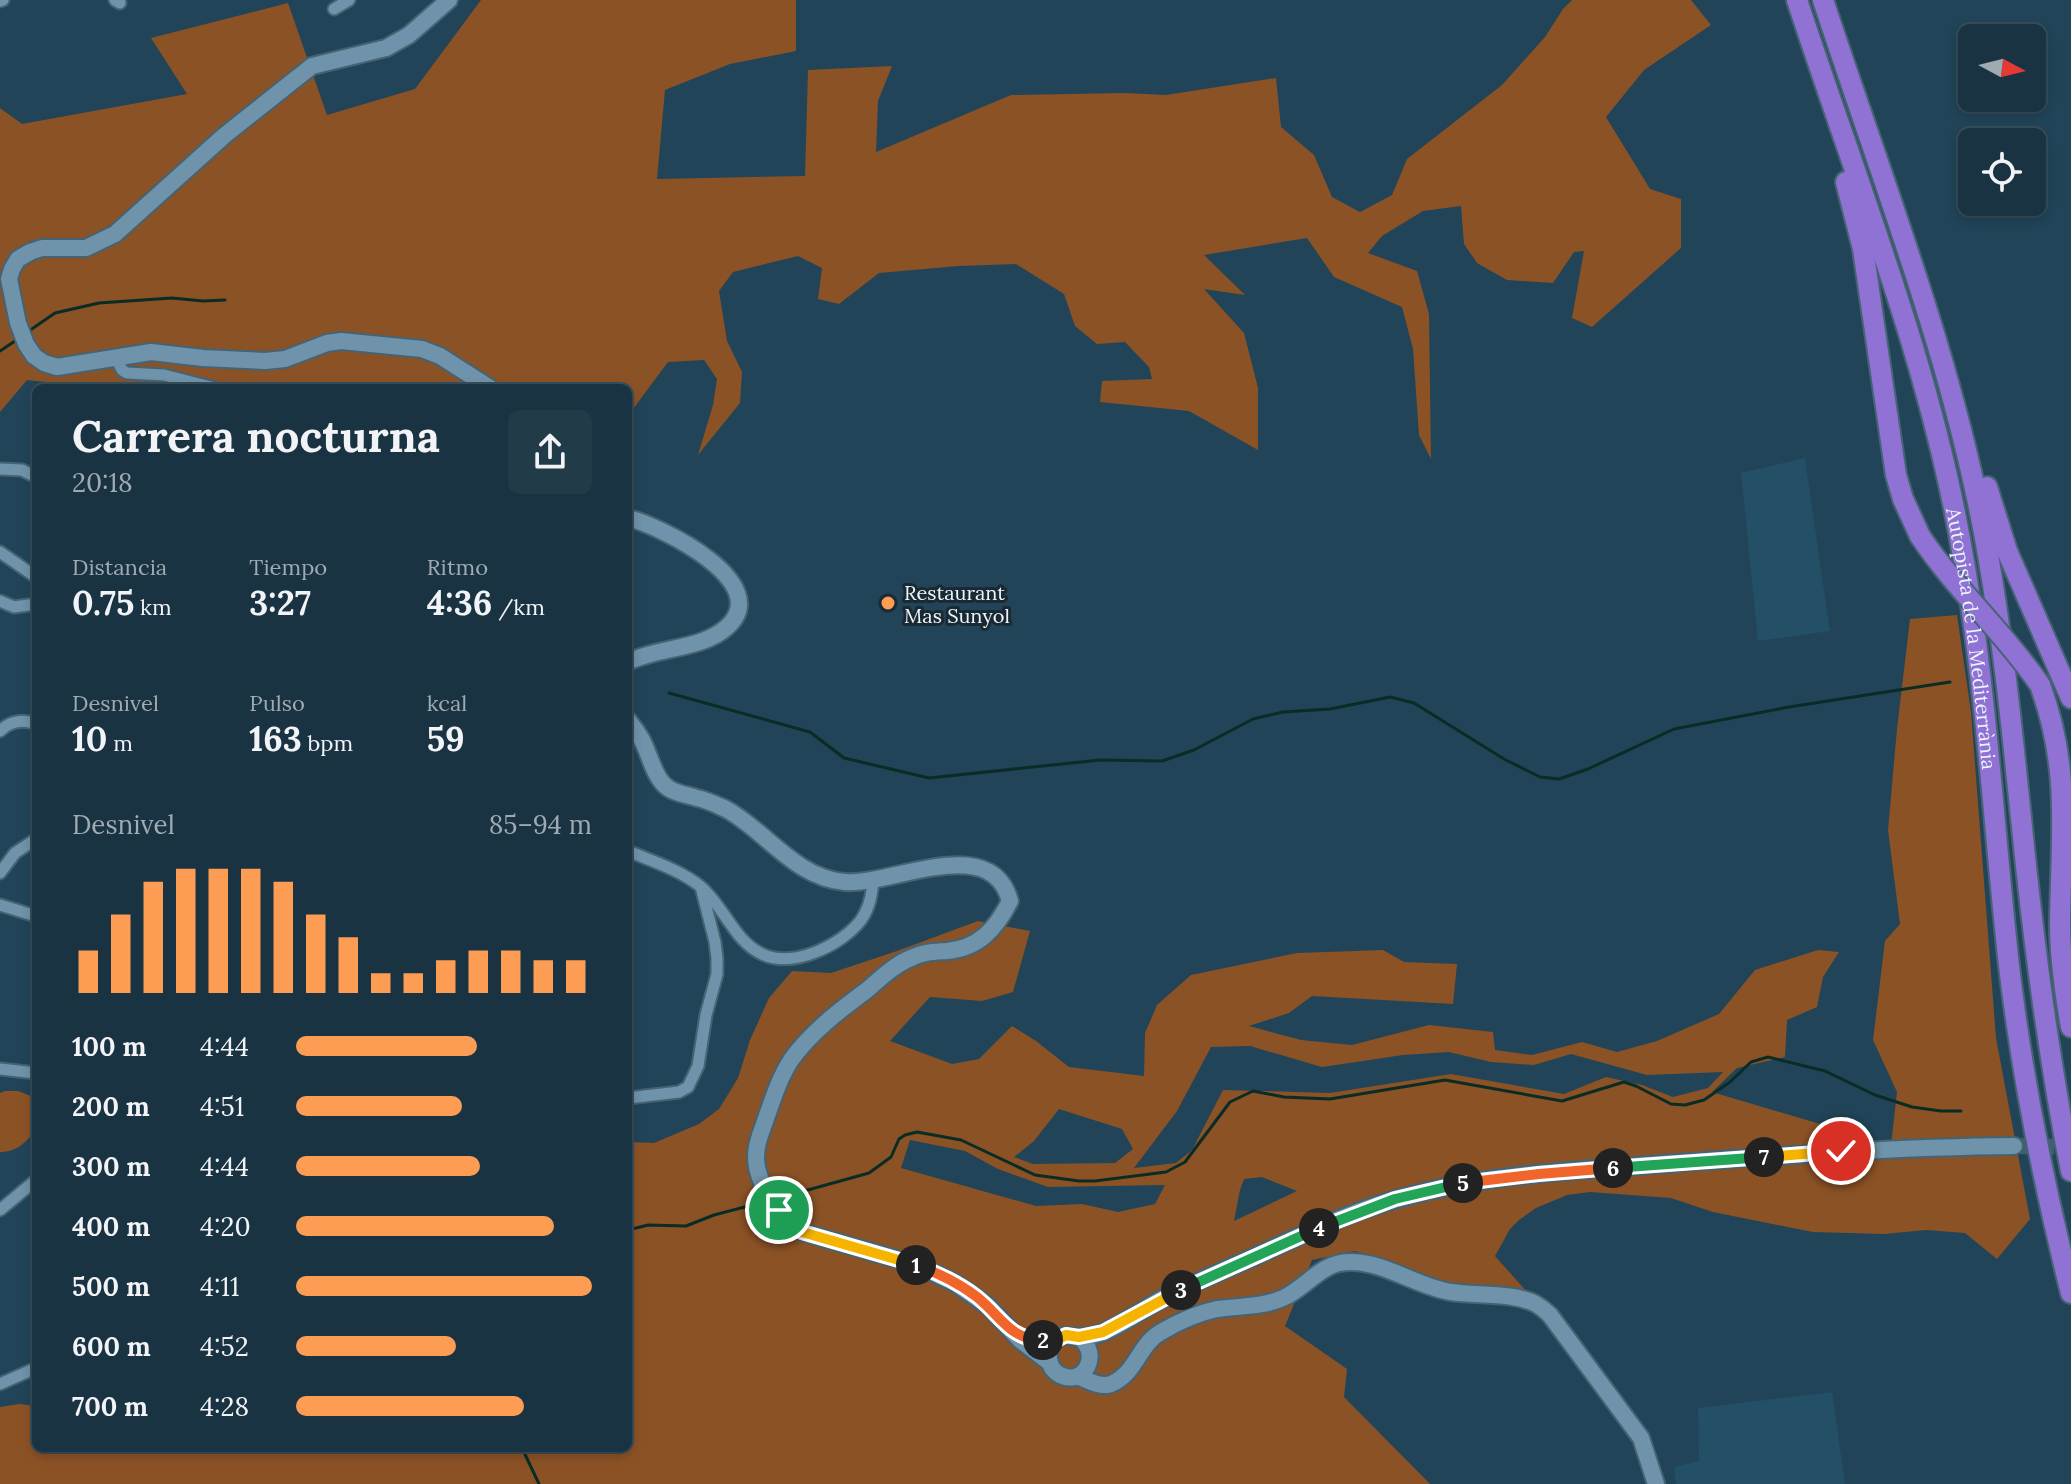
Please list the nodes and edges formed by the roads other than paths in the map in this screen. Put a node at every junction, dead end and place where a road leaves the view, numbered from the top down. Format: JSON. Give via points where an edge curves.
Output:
{"nodes":[{"id":1,"x":349,"y":0,"type":"edge"},
{"id":2,"x":449,"y":0,"type":"edge"},
{"id":3,"x":1797,"y":0,"type":"edge"},
{"id":4,"x":1823,"y":0,"type":"edge"},
{"id":5,"x":334,"y":9,"type":"dead end"},
{"id":6,"x":1811,"y":43,"type":"junction"},
{"id":7,"x":1926,"y":303,"type":"junction"},
{"id":8,"x":116,"y":358,"type":"junction"},
{"id":9,"x":199,"y":384,"type":"edge"},
{"id":10,"x":484,"y":384,"type":"edge"},
{"id":11,"x":0,"y":469,"type":"edge"},
{"id":12,"x":32,"y":475,"type":"edge"},
{"id":13,"x":632,"y":519,"type":"edge"},
{"id":14,"x":0,"y":552,"type":"edge"},
{"id":15,"x":32,"y":574,"type":"edge"},
{"id":16,"x":0,"y":601,"type":"edge"},
{"id":17,"x":32,"y":605,"type":"edge"},
{"id":18,"x":632,"y":661,"type":"edge"},
{"id":19,"x":2071,"y":698,"type":"edge"},
{"id":20,"x":32,"y":722,"type":"edge"},
{"id":21,"x":632,"y":725,"type":"edge"},
{"id":22,"x":0,"y":731,"type":"edge"},
{"id":23,"x":32,"y":842,"type":"edge"},
{"id":24,"x":632,"y":853,"type":"edge"},
{"id":25,"x":0,"y":873,"type":"edge"},
{"id":26,"x":873,"y":879,"type":"junction"},
{"id":27,"x":700,"y":887,"type":"junction"},
{"id":28,"x":0,"y":905,"type":"edge"},
{"id":29,"x":32,"y":915,"type":"edge"},
{"id":30,"x":2071,"y":1027,"type":"edge"},
{"id":31,"x":0,"y":1069,"type":"edge"},
{"id":32,"x":32,"y":1073,"type":"edge"},
{"id":33,"x":632,"y":1098,"type":"edge"},
{"id":34,"x":2014,"y":1146,"type":"tunnel mouth"},
{"id":35,"x":2071,"y":1171,"type":"edge"},
{"id":36,"x":32,"y":1183,"type":"edge"},
{"id":37,"x":0,"y":1210,"type":"edge"},
{"id":38,"x":2071,"y":1293,"type":"edge"},
{"id":39,"x":1112,"y":1329,"type":"junction"},
{"id":40,"x":1014,"y":1333,"type":"junction"},
{"id":41,"x":1079,"y":1337,"type":"junction"},
{"id":42,"x":1055,"y":1341,"type":"junction"},
{"id":43,"x":1090,"y":1358,"type":"junction"},
{"id":44,"x":1050,"y":1363,"type":"junction"},
{"id":45,"x":32,"y":1370,"type":"edge"},
{"id":46,"x":1077,"y":1376,"type":"junction"},
{"id":47,"x":1114,"y":1382,"type":"junction"},
{"id":48,"x":0,"y":1384,"type":"edge"},
{"id":49,"x":1656,"y":1484,"type":"edge"}],
"edges":[{"from":1,"to":5,"type":"street"},
{"from":2,"to":8,"type":"street","via":[[386,48],[312,66],[115,234],[86,248],[42,248],[18,259],[9,279],[34,356],[57,367]]},
{"from":3,"to":6,"type":"highway","name":"Autopista de la Mediterrània"},
{"from":4,"to":7,"type":"highway","name":"Autopista de la Mediterrània"},
{"from":6,"to":30,"type":"highway","bridge":true,"via":[[1863,249],[1903,499],[1920,536],[2018,654],[2057,721],[2067,766],[2060,926]]},
{"from":6,"to":38,"type":"highway","name":"Autopista de la Mediterrània","via":[[1916,354],[1955,511],[1980,673],[2016,1024]]},
{"from":7,"to":19,"type":"highway","via":[[1954,374],[2007,551]]},
{"from":7,"to":35,"type":"highway","name":"Autopista de la Mediterrània","via":[[1988,553],[2039,968]]},
{"from":8,"to":9,"type":"street","via":[[127,373]]},
{"from":8,"to":10,"type":"street","via":[[151,352],[265,361],[341,341],[422,349]]},
{"from":11,"to":12,"type":"street"},
{"from":13,"to":18,"type":"street","via":[[656,527],[718,565],[740,600],[728,627],[709,639]]},
{"from":14,"to":15,"type":"street"},
{"from":16,"to":17,"type":"street","via":[[14,607]]},
{"from":20,"to":22,"type":"street","via":[[6,724]]},
{"from":21,"to":26,"type":"street","via":[[668,787],[728,811],[805,870],[825,879]]},
{"from":23,"to":25,"type":"street"},
{"from":24,"to":27,"type":"street"},
{"from":26,"to":27,"type":"street","via":[[871,901],[849,932],[816,953],[785,959],[752,948]]},
{"from":26,"to":40,"type":"street","via":[[941,866],[980,869],[1003,882],[1010,901],[1001,920],[969,947],[927,952],[891,969],[814,1034],[791,1061],[764,1124],[755,1154],[760,1180],[790,1224],[802,1232],[933,1271],[976,1296]]},
{"from":27,"to":33,"type":"street","via":[[715,942],[717,974],[698,1066],[688,1087],[679,1092]]},
{"from":28,"to":29,"type":"street"},
{"from":31,"to":32,"type":"street"},
{"from":34,"to":39,"type":"street","via":[[1825,1152],[1539,1174],[1440,1188],[1338,1219],[1165,1297]]},
{"from":36,"to":37,"type":"street"},
{"from":39,"to":41,"type":"street"},
{"from":39,"to":43,"type":"street"},
{"from":40,"to":42,"type":"street"},
{"from":40,"to":44,"type":"street"},
{"from":41,"to":42,"type":"street","via":[[1066,1335]]},
{"from":41,"to":43,"type":"street"},
{"from":42,"to":44,"type":"street"},
{"from":43,"to":46,"type":"street"},
{"from":43,"to":47,"type":"street","via":[[1101,1377]]},
{"from":44,"to":46,"type":"street","via":[[1058,1374]]},
{"from":45,"to":48,"type":"street"},
{"from":46,"to":47,"type":"street","via":[[1105,1385]]},
{"from":47,"to":49,"type":"street","via":[[1125,1376],[1150,1339],[1189,1318],[1269,1303],[1332,1266],[1368,1264],[1447,1292],[1518,1298],[1543,1309],[1641,1438]]}]}
